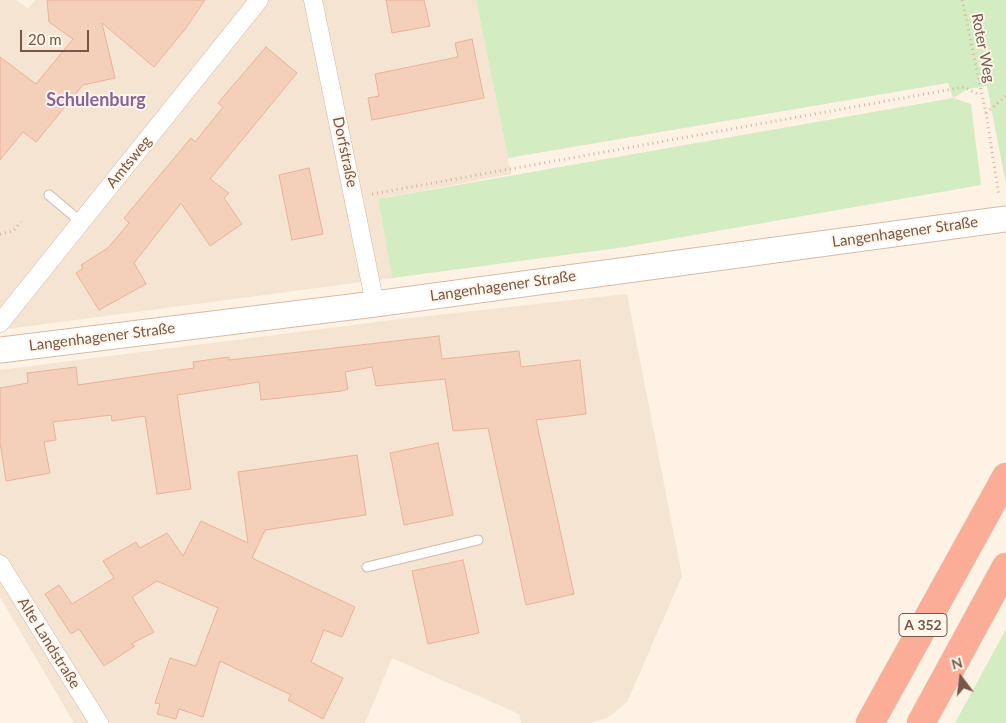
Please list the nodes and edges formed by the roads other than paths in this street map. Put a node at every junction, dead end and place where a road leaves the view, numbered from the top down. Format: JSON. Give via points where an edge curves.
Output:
{"nodes":[{"id":1,"x":259,"y":0,"type":"edge"},
{"id":2,"x":313,"y":0,"type":"edge"},
{"id":3,"x":49,"y":195,"type":"dead end"},
{"id":4,"x":1005,"y":219,"type":"edge"},
{"id":5,"x":81,"y":222,"type":"junction"},
{"id":6,"x":375,"y":304,"type":"junction"},
{"id":7,"x":0,"y":323,"type":"edge"},
{"id":8,"x":0,"y":350,"type":"edge"},
{"id":9,"x":1006,"y":477,"type":"edge"},
{"id":10,"x":478,"y":540,"type":"dead end"},
{"id":11,"x":0,"y":564,"type":"edge"},
{"id":12,"x":366,"y":567,"type":"dead end"},
{"id":13,"x":1006,"y":568,"type":"edge"},
{"id":14,"x":99,"y":723,"type":"edge"},
{"id":15,"x":870,"y":723,"type":"edge"},
{"id":16,"x":921,"y":723,"type":"edge"}],
"edges":[{"from":1,"to":5,"type":"street","name":"Amtsweg"},
{"from":2,"to":6,"type":"street","name":"Dorfstraße"},
{"from":3,"to":5,"type":"lane"},
{"from":4,"to":6,"type":"main road","name":"Langenhagener Straße"},
{"from":5,"to":7,"type":"street","name":"Amtsweg"},
{"from":6,"to":8,"type":"main road","name":"Langenhagener Straße"},
{"from":9,"to":15,"type":"highway","number":"A 352"},
{"from":10,"to":12,"type":"lane"},
{"from":11,"to":14,"type":"street","name":"Alte Landstraße"},
{"from":13,"to":16,"type":"highway","number":"A 352"}]}
